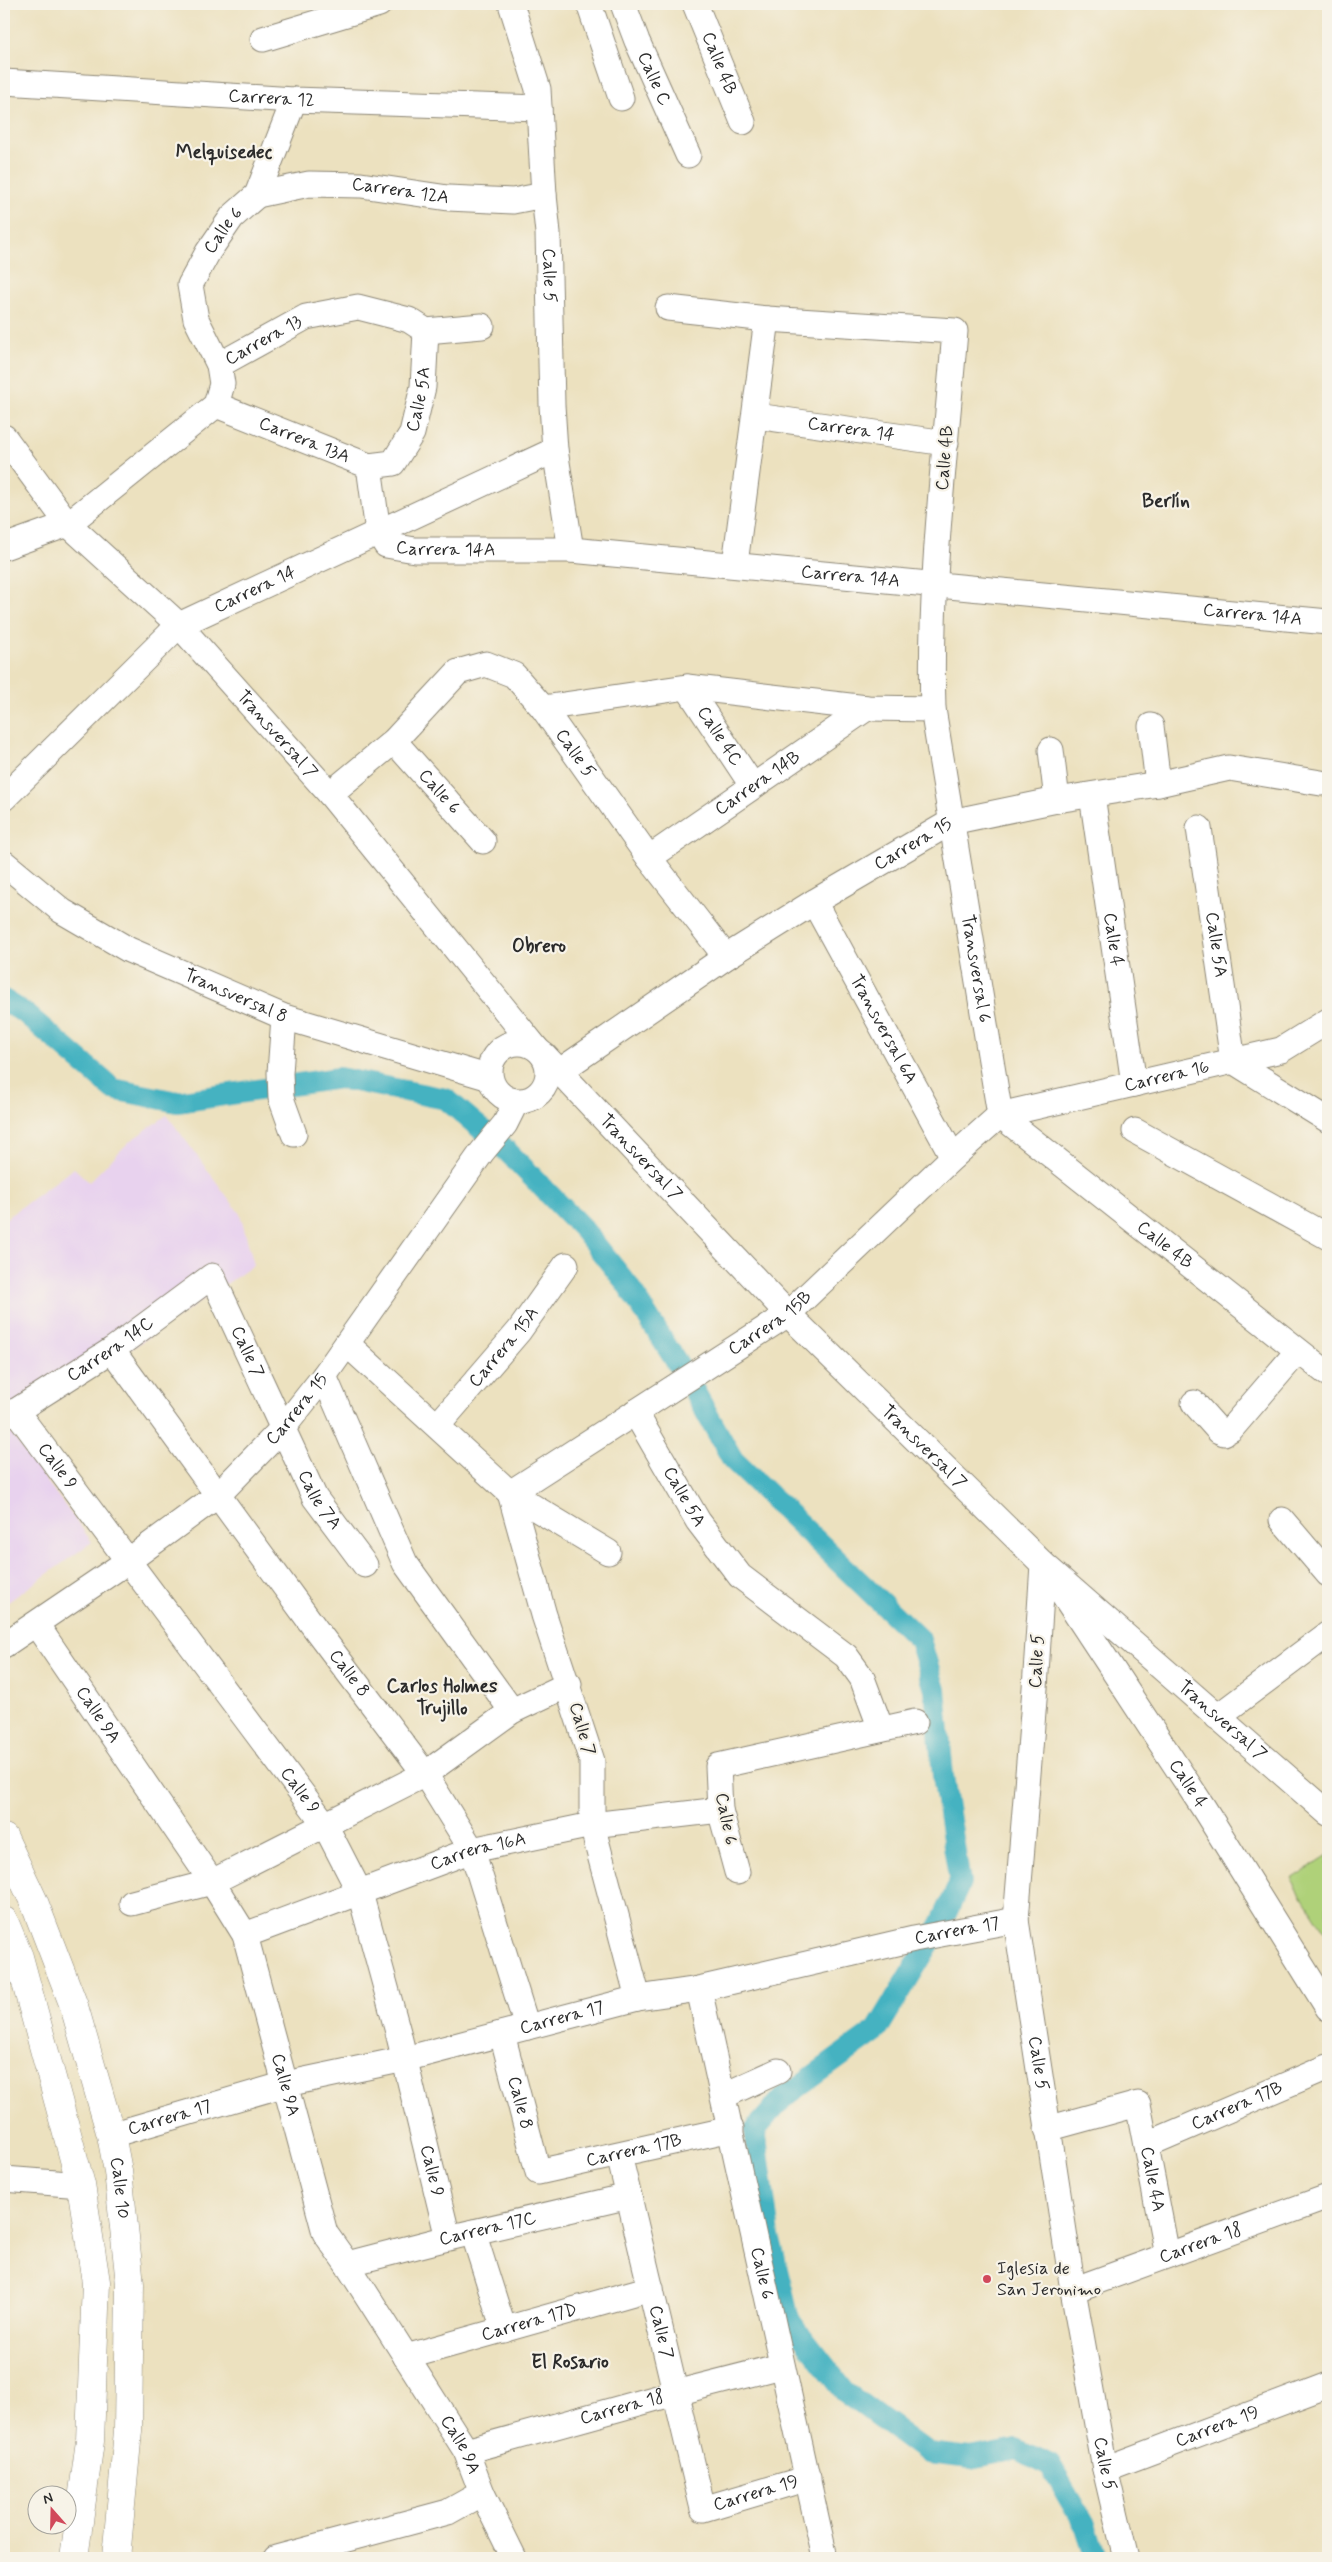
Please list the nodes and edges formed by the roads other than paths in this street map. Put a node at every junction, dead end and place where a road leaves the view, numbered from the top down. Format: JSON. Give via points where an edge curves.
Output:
{"nodes":[{"id":1,"x":379,"y":4,"type":"edge"},
{"id":2,"x":510,"y":4,"type":"edge"},
{"id":3,"x":589,"y":4,"type":"edge"},
{"id":4,"x":623,"y":4,"type":"edge"},
{"id":5,"x":695,"y":4,"type":"edge"},
{"id":6,"x":263,"y":39,"type":"dead end"},
{"id":7,"x":4,"y":82,"type":"edge"},
{"id":8,"x":621,"y":98,"type":"dead end"},
{"id":9,"x":294,"y":100,"type":"junction"},
{"id":10,"x":539,"y":108,"type":"junction"},
{"id":11,"x":743,"y":122,"type":"dead end"},
{"id":12,"x":688,"y":155,"type":"dead end"},
{"id":13,"x":544,"y":195,"type":"junction"},
{"id":14,"x":258,"y":196,"type":"junction"},
{"id":15,"x":668,"y":308,"type":"dead end"},
{"id":16,"x":767,"y":319,"type":"junction"},
{"id":17,"x":482,"y":326,"type":"dead end"},
{"id":18,"x":426,"y":331,"type":"junction"},
{"id":19,"x":219,"y":365,"type":"junction"},
{"id":20,"x":216,"y":405,"type":"junction"},
{"id":21,"x":756,"y":416,"type":"junction"},
{"id":22,"x":4,"y":436,"type":"edge"},
{"id":23,"x":946,"y":443,"type":"junction"},
{"id":24,"x":555,"y":450,"type":"junction"},
{"id":25,"x":381,"y":465,"type":"junction"},
{"id":26,"x":68,"y":524,"type":"junction"},
{"id":27,"x":378,"y":532,"type":"junction"},
{"id":28,"x":4,"y":547,"type":"edge"},
{"id":29,"x":571,"y":550,"type":"junction"},
{"id":30,"x":735,"y":564,"type":"junction"},
{"id":31,"x":934,"y":584,"type":"junction"},
{"id":32,"x":1328,"y":622,"type":"edge"},
{"id":33,"x":179,"y":625,"type":"junction"},
{"id":34,"x":687,"y":686,"type":"junction"},
{"id":35,"x":543,"y":708,"type":"junction"},
{"id":36,"x":867,"y":708,"type":"junction"},
{"id":37,"x":933,"y":709,"type":"junction"},
{"id":38,"x":1151,"y":726,"type":"dead end"},
{"id":39,"x":394,"y":741,"type":"junction"},
{"id":40,"x":1051,"y":750,"type":"dead end"},
{"id":41,"x":1321,"y":783,"type":"dead end"},
{"id":42,"x":1158,"y":784,"type":"junction"},
{"id":43,"x":752,"y":785,"type":"junction"},
{"id":44,"x":330,"y":794,"type":"junction"},
{"id":45,"x":1092,"y":795,"type":"junction"},
{"id":46,"x":4,"y":798,"type":"edge"},
{"id":47,"x":1057,"y":800,"type":"junction"},
{"id":48,"x":951,"y":822,"type":"junction"},
{"id":49,"x":1200,"y":828,"type":"dead end"},
{"id":50,"x":483,"y":841,"type":"dead end"},
{"id":51,"x":649,"y":858,"type":"junction"},
{"id":52,"x":4,"y":863,"type":"edge"},
{"id":53,"x":814,"y":902,"type":"junction"},
{"id":54,"x":726,"y":957,"type":"junction"},
{"id":55,"x":284,"y":1017,"type":"junction"},
{"id":56,"x":1328,"y":1021,"type":"edge"},
{"id":57,"x":546,"y":1058,"type":"junction"},
{"id":58,"x":1233,"y":1061,"type":"junction"},
{"id":59,"x":490,"y":1078,"type":"junction"},
{"id":60,"x":1134,"y":1084,"type":"junction"},
{"id":61,"x":516,"y":1102,"type":"junction"},
{"id":62,"x":1000,"y":1115,"type":"junction"},
{"id":63,"x":1328,"y":1120,"type":"edge"},
{"id":64,"x":1135,"y":1131,"type":"dead end"},
{"id":65,"x":294,"y":1134,"type":"dead end"},
{"id":66,"x":953,"y":1157,"type":"junction"},
{"id":67,"x":1328,"y":1237,"type":"edge"},
{"id":68,"x":566,"y":1265,"type":"dead end"},
{"id":69,"x":212,"y":1276,"type":"joint"},
{"id":70,"x":788,"y":1314,"type":"junction"},
{"id":71,"x":347,"y":1344,"type":"junction"},
{"id":72,"x":112,"y":1350,"type":"junction"},
{"id":73,"x":1298,"y":1351,"type":"junction"},
{"id":74,"x":1328,"y":1374,"type":"edge"},
{"id":75,"x":324,"y":1376,"type":"junction"},
{"id":76,"x":1194,"y":1403,"type":"dead end"},
{"id":77,"x":10,"y":1412,"type":"edge"},
{"id":78,"x":636,"y":1412,"type":"junction"},
{"id":79,"x":438,"y":1425,"type":"junction"},
{"id":80,"x":283,"y":1428,"type":"junction"},
{"id":81,"x":510,"y":1493,"type":"junction"},
{"id":82,"x":218,"y":1495,"type":"junction"},
{"id":83,"x":1282,"y":1520,"type":"dead end"},
{"id":84,"x":608,"y":1552,"type":"dead end"},
{"id":85,"x":128,"y":1561,"type":"junction"},
{"id":86,"x":1043,"y":1564,"type":"junction"},
{"id":87,"x":366,"y":1565,"type":"dead end"},
{"id":88,"x":1328,"y":1574,"type":"edge"},
{"id":89,"x":36,"y":1624,"type":"junction"},
{"id":90,"x":1328,"y":1634,"type":"edge"},
{"id":91,"x":4,"y":1645,"type":"edge"},
{"id":92,"x":569,"y":1684,"type":"junction"},
{"id":93,"x":512,"y":1711,"type":"junction"},
{"id":94,"x":1218,"y":1717,"type":"junction"},
{"id":95,"x":915,"y":1722,"type":"dead end"},
{"id":96,"x":882,"y":1729,"type":"junction"},
{"id":97,"x":424,"y":1774,"type":"junction"},
{"id":98,"x":720,"y":1810,"type":"junction"},
{"id":99,"x":1328,"y":1813,"type":"edge"},
{"id":100,"x":324,"y":1823,"type":"junction"},
{"id":101,"x":592,"y":1825,"type":"junction"},
{"id":102,"x":4,"y":1838,"type":"edge"},
{"id":103,"x":472,"y":1850,"type":"junction"},
{"id":104,"x":737,"y":1872,"type":"dead end"},
{"id":105,"x":212,"y":1882,"type":"junction"},
{"id":106,"x":360,"y":1893,"type":"junction"},
{"id":107,"x":132,"y":1904,"type":"dead end"},
{"id":108,"x":4,"y":1920,"type":"edge"},
{"id":109,"x":1016,"y":1920,"type":"junction"},
{"id":110,"x":245,"y":1934,"type":"junction"},
{"id":111,"x":699,"y":1989,"type":"junction"},
{"id":112,"x":638,"y":1998,"type":"junction"},
{"id":113,"x":1328,"y":2008,"type":"edge"},
{"id":114,"x":526,"y":2027,"type":"junction"},
{"id":115,"x":502,"y":2034,"type":"junction"},
{"id":116,"x":404,"y":2059,"type":"junction"},
{"id":117,"x":1328,"y":2067,"type":"edge"},
{"id":118,"x":778,"y":2071,"type":"dead end"},
{"id":119,"x":286,"y":2084,"type":"junction"},
{"id":120,"x":723,"y":2096,"type":"junction"},
{"id":121,"x":1047,"y":2128,"type":"junction"},
{"id":122,"x":731,"y":2129,"type":"junction"},
{"id":123,"x":112,"y":2135,"type":"junction"},
{"id":124,"x":1146,"y":2145,"type":"junction"},
{"id":125,"x":619,"y":2155,"type":"junction"},
{"id":126,"x":538,"y":2172,"type":"joint"},
{"id":127,"x":4,"y":2179,"type":"edge"},
{"id":128,"x":81,"y":2185,"type":"junction"},
{"id":129,"x":629,"y":2196,"type":"junction"},
{"id":130,"x":1328,"y":2197,"type":"edge"},
{"id":131,"x":473,"y":2232,"type":"junction"},
{"id":132,"x":448,"y":2238,"type":"junction"},
{"id":133,"x":1167,"y":2255,"type":"junction"},
{"id":134,"x":347,"y":2264,"type":"junction"},
{"id":135,"x":650,"y":2288,"type":"junction"},
{"id":136,"x":1073,"y":2290,"type":"junction"},
{"id":137,"x":504,"y":2330,"type":"junction"},
{"id":138,"x":406,"y":2357,"type":"junction"},
{"id":139,"x":781,"y":2366,"type":"junction"},
{"id":140,"x":1328,"y":2385,"type":"edge"},
{"id":141,"x":675,"y":2393,"type":"junction"},
{"id":142,"x":466,"y":2451,"type":"junction"},
{"id":143,"x":1105,"y":2469,"type":"junction"},
{"id":144,"x":808,"y":2478,"type":"junction"},
{"id":145,"x":482,"y":2493,"type":"junction"},
{"id":146,"x":703,"y":2509,"type":"joint"},
{"id":147,"x":74,"y":2558,"type":"edge"},
{"id":148,"x":116,"y":2558,"type":"edge"},
{"id":149,"x":276,"y":2558,"type":"edge"},
{"id":150,"x":514,"y":2558,"type":"edge"},
{"id":151,"x":825,"y":2558,"type":"edge"},
{"id":152,"x":1126,"y":2558,"type":"edge"}],
"edges":[{"from":1,"to":6,"type":"street"},
{"from":2,"to":10,"type":"street","name":"Calle 5","via":[[538,89]]},
{"from":3,"to":8,"type":"street"},
{"from":4,"to":12,"type":"street","name":"Calle C"},
{"from":5,"to":11,"type":"street","name":"Calle 4B"},
{"from":7,"to":9,"type":"street","name":"Carrera 12"},
{"from":9,"to":10,"type":"street","name":"Carrera 12"},
{"from":9,"to":14,"type":"street","name":"Calle 6"},
{"from":10,"to":13,"type":"street","name":"Calle 5"},
{"from":13,"to":14,"type":"street","name":"Carrera 12A","via":[[513,200],[448,198],[361,185],[309,184]]},
{"from":13,"to":24,"type":"street","name":"Calle 5"},
{"from":14,"to":19,"type":"street","name":"Calle 6","via":[[232,218],[190,285],[196,319]]},
{"from":15,"to":16,"type":"street"},
{"from":16,"to":21,"type":"street"},
{"from":16,"to":23,"type":"street","name":"Calle 4B","via":[[955,331]]},
{"from":17,"to":18,"type":"street"},
{"from":18,"to":19,"type":"street","name":"Carrera 13","via":[[409,320],[358,307],[306,316]]},
{"from":18,"to":25,"type":"street","name":"Calle 5A","via":[[424,387],[412,433]]},
{"from":19,"to":20,"type":"street","name":"Carrera 13","via":[[222,384]]},
{"from":20,"to":25,"type":"street","name":"Carrera 13A"},
{"from":20,"to":26,"type":"street"},
{"from":21,"to":23,"type":"street","name":"Carrera 14"},
{"from":21,"to":30,"type":"street"},
{"from":22,"to":26,"type":"street","name":"Transversal 7"},
{"from":23,"to":31,"type":"street","name":"Calle 4B"},
{"from":24,"to":27,"type":"street","name":"Carrera 14"},
{"from":24,"to":29,"type":"street","name":"Calle 5"},
{"from":25,"to":27,"type":"street"},
{"from":26,"to":28,"type":"street"},
{"from":26,"to":33,"type":"street","name":"Transversal 7"},
{"from":27,"to":29,"type":"street","name":"Carrera 14A","via":[[386,545],[414,550]]},
{"from":27,"to":33,"type":"street","name":"Carrera 14"},
{"from":29,"to":30,"type":"street","name":"Carrera 14A"},
{"from":30,"to":31,"type":"street","name":"Carrera 14A"},
{"from":31,"to":32,"type":"street","name":"Carrera 14A"},
{"from":31,"to":37,"type":"street","name":"Calle 4B"},
{"from":33,"to":44,"type":"street","name":"Transversal 7"},
{"from":33,"to":46,"type":"street","name":"Carrera 14"},
{"from":34,"to":35,"type":"street"},
{"from":34,"to":36,"type":"street"},
{"from":34,"to":43,"type":"street","name":"Calle 4C"},
{"from":35,"to":39,"type":"street","name":"Calle 5","via":[[514,675],[486,664],[458,672]]},
{"from":35,"to":51,"type":"street","name":"Calle 5"},
{"from":36,"to":37,"type":"street"},
{"from":36,"to":43,"type":"street","name":"Carrera 14B"},
{"from":37,"to":48,"type":"street","name":"Transversal 6"},
{"from":38,"to":42,"type":"street"},
{"from":39,"to":44,"type":"street"},
{"from":39,"to":50,"type":"street","name":"Calle 6"},
{"from":40,"to":47,"type":"street"},
{"from":41,"to":42,"type":"street","name":"Carrera 15","via":[[1229,768]]},
{"from":42,"to":45,"type":"street","name":"Carrera 15"},
{"from":43,"to":51,"type":"street","name":"Carrera 14B"},
{"from":44,"to":57,"type":"street","name":"Transversal 7"},
{"from":45,"to":47,"type":"street","name":"Carrera 15"},
{"from":45,"to":60,"type":"street","name":"Calle 4"},
{"from":47,"to":48,"type":"street","name":"Carrera 15"},
{"from":48,"to":53,"type":"street","name":"Carrera 15"},
{"from":48,"to":62,"type":"street","name":"Transversal 6"},
{"from":49,"to":58,"type":"street","name":"Calle 5A"},
{"from":51,"to":54,"type":"street","name":"Calle 5"},
{"from":52,"to":55,"type":"street","name":"Transversal 8","via":[[62,911],[129,950]]},
{"from":53,"to":54,"type":"street","name":"Carrera 15"},
{"from":53,"to":66,"type":"street","name":"Transversal 6A"},
{"from":54,"to":57,"type":"street","name":"Carrera 15"},
{"from":55,"to":59,"type":"street","name":"Transversal 8"},
{"from":55,"to":65,"type":"street","via":[[281,1098]]},
{"from":56,"to":58,"type":"street","name":"Carrera 16","via":[[1281,1050]]},
{"from":57,"to":59,"type":"street","via":[[525,1043],[514,1043],[503,1048],[492,1061]]},
{"from":57,"to":61,"type":"street","via":[[549,1070],[546,1085],[533,1099]]},
{"from":57,"to":70,"type":"street","name":"Transversal 7"},
{"from":58,"to":60,"type":"street","name":"Carrera 16"},
{"from":58,"to":63,"type":"street"},
{"from":59,"to":61,"type":"street","via":[[499,1094]]},
{"from":60,"to":62,"type":"street","name":"Carrera 16"},
{"from":61,"to":71,"type":"street","name":"Carrera 15","via":[[505,1124]]},
{"from":62,"to":66,"type":"street","name":"Carrera 15B"},
{"from":62,"to":73,"type":"street","name":"Calle 4B"},
{"from":64,"to":67,"type":"street"},
{"from":66,"to":70,"type":"street","name":"Carrera 15B"},
{"from":68,"to":79,"type":"street","name":"Carrera 15A","via":[[519,1332]]},
{"from":69,"to":72,"type":"street","name":"Carrera 14C"},
{"from":69,"to":80,"type":"street","name":"Calle 7"},
{"from":70,"to":78,"type":"street","name":"Carrera 15B"},
{"from":70,"to":86,"type":"street","name":"Transversal 7"},
{"from":71,"to":75,"type":"street","name":"Carrera 15"},
{"from":71,"to":79,"type":"street"},
{"from":72,"to":77,"type":"street","name":"Carrera 14C"},
{"from":72,"to":82,"type":"street","name":"Calle 8"},
{"from":73,"to":74,"type":"street","name":"Calle 4B"},
{"from":73,"to":76,"type":"street","via":[[1231,1429],[1219,1431]]},
{"from":75,"to":80,"type":"street","name":"Carrera 15"},
{"from":75,"to":93,"type":"street","via":[[405,1563]]},
{"from":77,"to":85,"type":"street","name":"Calle 9"},
{"from":78,"to":81,"type":"street","name":"Carrera 15B"},
{"from":78,"to":96,"type":"street","name":"Calle 5A","via":[[698,1521],[740,1576],[846,1656],[862,1678]]},
{"from":79,"to":81,"type":"street"},
{"from":80,"to":82,"type":"street","name":"Carrera 15"},
{"from":80,"to":87,"type":"street","name":"Calle 7A","via":[[316,1498]]},
{"from":81,"to":84,"type":"street"},
{"from":81,"to":92,"type":"street","name":"Calle 7","via":[[544,1615]]},
{"from":82,"to":85,"type":"street","name":"Carrera 15"},
{"from":82,"to":97,"type":"street","name":"Calle 8"},
{"from":83,"to":88,"type":"street"},
{"from":85,"to":89,"type":"street","name":"Carrera 15"},
{"from":85,"to":100,"type":"street","name":"Calle 9"},
{"from":86,"to":94,"type":"street","name":"Transversal 7"},
{"from":86,"to":109,"type":"street","name":"Calle 5"},
{"from":86,"to":113,"type":"street","name":"Calle 4","via":[[1203,1807]]},
{"from":89,"to":91,"type":"street","name":"Carrera 15"},
{"from":89,"to":105,"type":"street","name":"Calle 9A"},
{"from":90,"to":94,"type":"street"},
{"from":92,"to":93,"type":"street"},
{"from":92,"to":101,"type":"street","name":"Calle 7","via":[[592,1761]]},
{"from":93,"to":97,"type":"street"},
{"from":94,"to":99,"type":"street","name":"Transversal 7"},
{"from":95,"to":96,"type":"street"},
{"from":96,"to":98,"type":"street","name":"Calle 6","via":[[718,1766]]},
{"from":97,"to":100,"type":"street"},
{"from":97,"to":103,"type":"street","name":"Calle 8"},
{"from":98,"to":101,"type":"street","name":"Carrera 16A"},
{"from":98,"to":104,"type":"street","name":"Calle 6"},
{"from":100,"to":105,"type":"street"},
{"from":100,"to":106,"type":"street","name":"Calle 9"},
{"from":101,"to":103,"type":"street","name":"Carrera 16A"},
{"from":101,"to":112,"type":"street","name":"Calle 7"},
{"from":102,"to":123,"type":"main road","name":"Calle 10","via":[[34,1902],[74,2006]]},
{"from":103,"to":106,"type":"street","name":"Carrera 16A"},
{"from":103,"to":114,"type":"street","name":"Calle 8"},
{"from":105,"to":107,"type":"street"},
{"from":105,"to":110,"type":"street","name":"Calle 9A"},
{"from":106,"to":110,"type":"street","name":"Carrera 16A"},
{"from":106,"to":116,"type":"street","name":"Calle 9"},
{"from":108,"to":128,"type":"main road","name":"Calle 10","via":[[19,1957]]},
{"from":109,"to":111,"type":"street","name":"Carrera 17"},
{"from":109,"to":121,"type":"street","name":"Calle 5"},
{"from":110,"to":119,"type":"street","name":"Calle 9A"},
{"from":111,"to":112,"type":"street","name":"Carrera 17"},
{"from":111,"to":120,"type":"street","name":"Calle 6"},
{"from":112,"to":114,"type":"street","name":"Carrera 17"},
{"from":114,"to":115,"type":"street","name":"Carrera 17"},
{"from":115,"to":116,"type":"street","name":"Carrera 17"},
{"from":115,"to":126,"type":"street","name":"Calle 8"},
{"from":116,"to":119,"type":"street","name":"Carrera 17"},
{"from":116,"to":132,"type":"street","name":"Calle 9"},
{"from":117,"to":124,"type":"street","name":"Carrera 17B"},
{"from":118,"to":120,"type":"street"},
{"from":119,"to":123,"type":"street","name":"Carrera 17"},
{"from":119,"to":134,"type":"street","name":"Calle 9A","via":[[325,2234]]},
{"from":120,"to":122,"type":"street","name":"Calle 6"},
{"from":121,"to":124,"type":"street","name":"Calle 4A","via":[[1138,2104]]},
{"from":121,"to":136,"type":"street","name":"Calle 5"},
{"from":122,"to":125,"type":"street","name":"Carrera 17B"},
{"from":122,"to":139,"type":"street","name":"Calle 6"},
{"from":123,"to":148,"type":"main road","name":"Calle 10","via":[[130,2284],[128,2431]]},
{"from":124,"to":133,"type":"street","name":"Calle 4A"},
{"from":125,"to":126,"type":"street","name":"Carrera 17B"},
{"from":125,"to":129,"type":"street","name":"Calle 7"},
{"from":127,"to":128,"type":"street"},
{"from":128,"to":147,"type":"main road","name":"Calle 10","via":[[96,2282],[90,2441]]},
{"from":129,"to":131,"type":"street","name":"Carrera 17C"},
{"from":129,"to":135,"type":"street","name":"Calle 7"},
{"from":130,"to":133,"type":"street","name":"Carrera 18"},
{"from":131,"to":132,"type":"street","name":"Carrera 17C"},
{"from":131,"to":137,"type":"street"},
{"from":132,"to":134,"type":"street","name":"Carrera 17C"},
{"from":133,"to":136,"type":"street","name":"Carrera 18"},
{"from":134,"to":138,"type":"street","name":"Calle 9A"},
{"from":135,"to":137,"type":"street","name":"Carrera 17D"},
{"from":135,"to":141,"type":"street","name":"Calle 7"},
{"from":136,"to":143,"type":"street","name":"Calle 5"},
{"from":137,"to":138,"type":"street","name":"Carrera 17D"},
{"from":138,"to":142,"type":"street","name":"Calle 9A"},
{"from":139,"to":141,"type":"street","name":"Carrera 18"},
{"from":139,"to":144,"type":"street","name":"Calle 6"},
{"from":140,"to":143,"type":"street","name":"Carrera 19"},
{"from":141,"to":142,"type":"street","name":"Carrera 18"},
{"from":141,"to":146,"type":"street","name":"Calle 7"},
{"from":142,"to":145,"type":"street","name":"Calle 9A"},
{"from":143,"to":152,"type":"street","name":"Calle 5"},
{"from":144,"to":146,"type":"street","name":"Carrera 19"},
{"from":144,"to":151,"type":"street","name":"Calle 6"},
{"from":145,"to":149,"type":"street","via":[[448,2512]]},
{"from":145,"to":150,"type":"street","name":"Calle 9A"}]}
